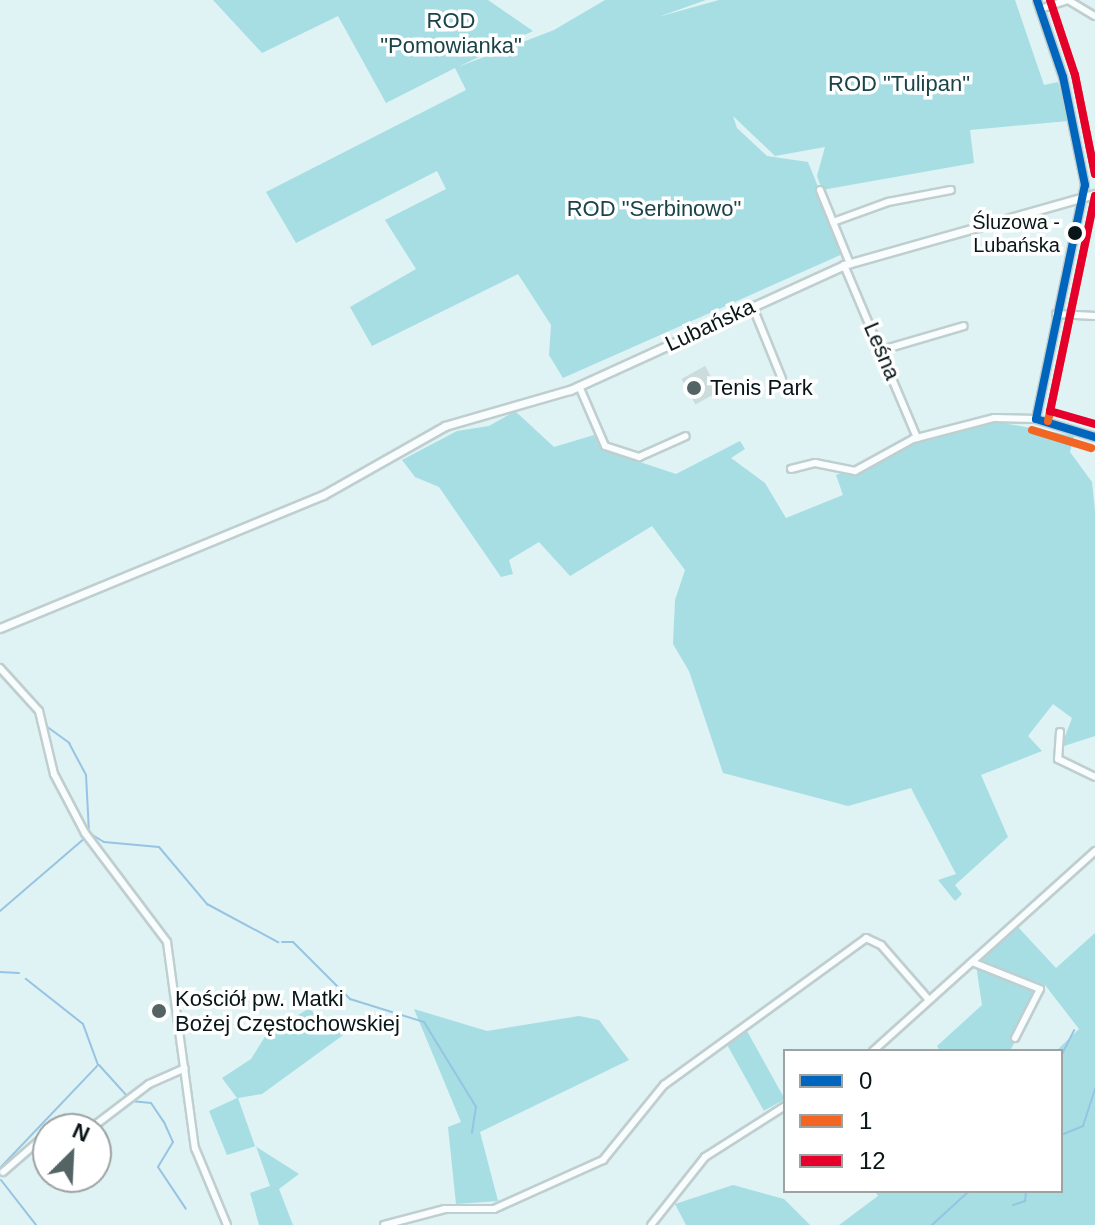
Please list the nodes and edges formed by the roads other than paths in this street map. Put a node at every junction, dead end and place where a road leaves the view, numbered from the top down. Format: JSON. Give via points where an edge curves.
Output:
{"nodes":[{"id":1,"x":1037,"y":0,"type":"edge"},
{"id":2,"x":1068,"y":0,"type":"edge"},
{"id":3,"x":1040,"y":9,"type":"junction"},
{"id":4,"x":1095,"y":16,"type":"edge"},
{"id":5,"x":820,"y":190,"type":"dead end"},
{"id":6,"x":951,"y":190,"type":"dead end"},
{"id":7,"x":1095,"y":194,"type":"edge"},
{"id":8,"x":1083,"y":199,"type":"junction"},
{"id":9,"x":833,"y":222,"type":"junction"},
{"id":10,"x":847,"y":264,"type":"junction"},
{"id":11,"x":752,"y":305,"type":"junction"},
{"id":12,"x":1056,"y":314,"type":"junction"},
{"id":13,"x":1095,"y":316,"type":"edge"},
{"id":14,"x":964,"y":326,"type":"dead end"},
{"id":15,"x":882,"y":350,"type":"junction"},
{"id":16,"x":782,"y":379,"type":"dead end"},
{"id":17,"x":579,"y":386,"type":"junction"},
{"id":18,"x":1036,"y":419,"type":"junction"},
{"id":19,"x":686,"y":436,"type":"dead end"},
{"id":20,"x":1095,"y":437,"type":"edge"},
{"id":21,"x":917,"y":438,"type":"junction"},
{"id":22,"x":791,"y":469,"type":"dead end"},
{"id":23,"x":0,"y":628,"type":"edge"},
{"id":24,"x":0,"y":668,"type":"edge"},
{"id":25,"x":1060,"y":732,"type":"dead end"},
{"id":26,"x":1095,"y":777,"type":"edge"},
{"id":27,"x":1095,"y":851,"type":"edge"},
{"id":28,"x":972,"y":962,"type":"junction"},
{"id":29,"x":929,"y":1000,"type":"junction"},
{"id":30,"x":1015,"y":1038,"type":"dead end"},
{"id":31,"x":875,"y":1049,"type":"edge"},
{"id":32,"x":185,"y":1068,"type":"junction"},
{"id":33,"x":783,"y":1107,"type":"edge"},
{"id":34,"x":111,"y":1113,"type":"edge"},
{"id":35,"x":32,"y":1147,"type":"edge"},
{"id":36,"x":3,"y":1172,"type":"dead end"},
{"id":37,"x":227,"y":1225,"type":"edge"},
{"id":38,"x":384,"y":1225,"type":"edge"},
{"id":39,"x":651,"y":1225,"type":"edge"}],
"edges":[{"from":1,"to":3,"type":"street"},
{"from":2,"to":3,"type":"street"},
{"from":2,"to":4,"type":"street"},
{"from":3,"to":8,"type":"street","via":[[1070,110]]},
{"from":5,"to":9,"type":"street"},
{"from":6,"to":9,"type":"street","via":[[888,202]]},
{"from":7,"to":8,"type":"street","name":"Lubańska"},
{"from":8,"to":10,"type":"street","name":"Lubańska","via":[[941,233]]},
{"from":8,"to":12,"type":"street"},
{"from":9,"to":10,"type":"street"},
{"from":10,"to":11,"type":"street","name":"Lubańska"},
{"from":10,"to":15,"type":"street","name":"Leśna"},
{"from":11,"to":16,"type":"street"},
{"from":11,"to":17,"type":"street","name":"Lubańska"},
{"from":12,"to":13,"type":"street"},
{"from":12,"to":18,"type":"street"},
{"from":14,"to":15,"type":"street"},
{"from":15,"to":21,"type":"street","name":"Leśna"},
{"from":17,"to":19,"type":"street","via":[[605,446],[639,457]]},
{"from":17,"to":23,"type":"street","name":"Lubańska","via":[[445,426],[323,495]]},
{"from":18,"to":20,"type":"street"},
{"from":18,"to":21,"type":"street","via":[[994,418]]},
{"from":21,"to":22,"type":"street","via":[[855,471],[815,463]]},
{"from":24,"to":32,"type":"street","via":[[39,711],[54,774],[85,833],[167,942]]},
{"from":25,"to":26,"type":"street","via":[[1058,759]]},
{"from":27,"to":28,"type":"street"},
{"from":28,"to":29,"type":"street"},
{"from":28,"to":30,"type":"street","via":[[1040,989]]},
{"from":29,"to":31,"type":"street"},
{"from":29,"to":38,"type":"street","via":[[881,945],[866,938],[664,1085],[603,1160],[494,1209],[445,1209]]},
{"from":32,"to":34,"type":"street","via":[[149,1084]]},
{"from":32,"to":37,"type":"street","via":[[195,1148]]},
{"from":33,"to":39,"type":"street","via":[[705,1157]]},
{"from":35,"to":36,"type":"street"}]}
